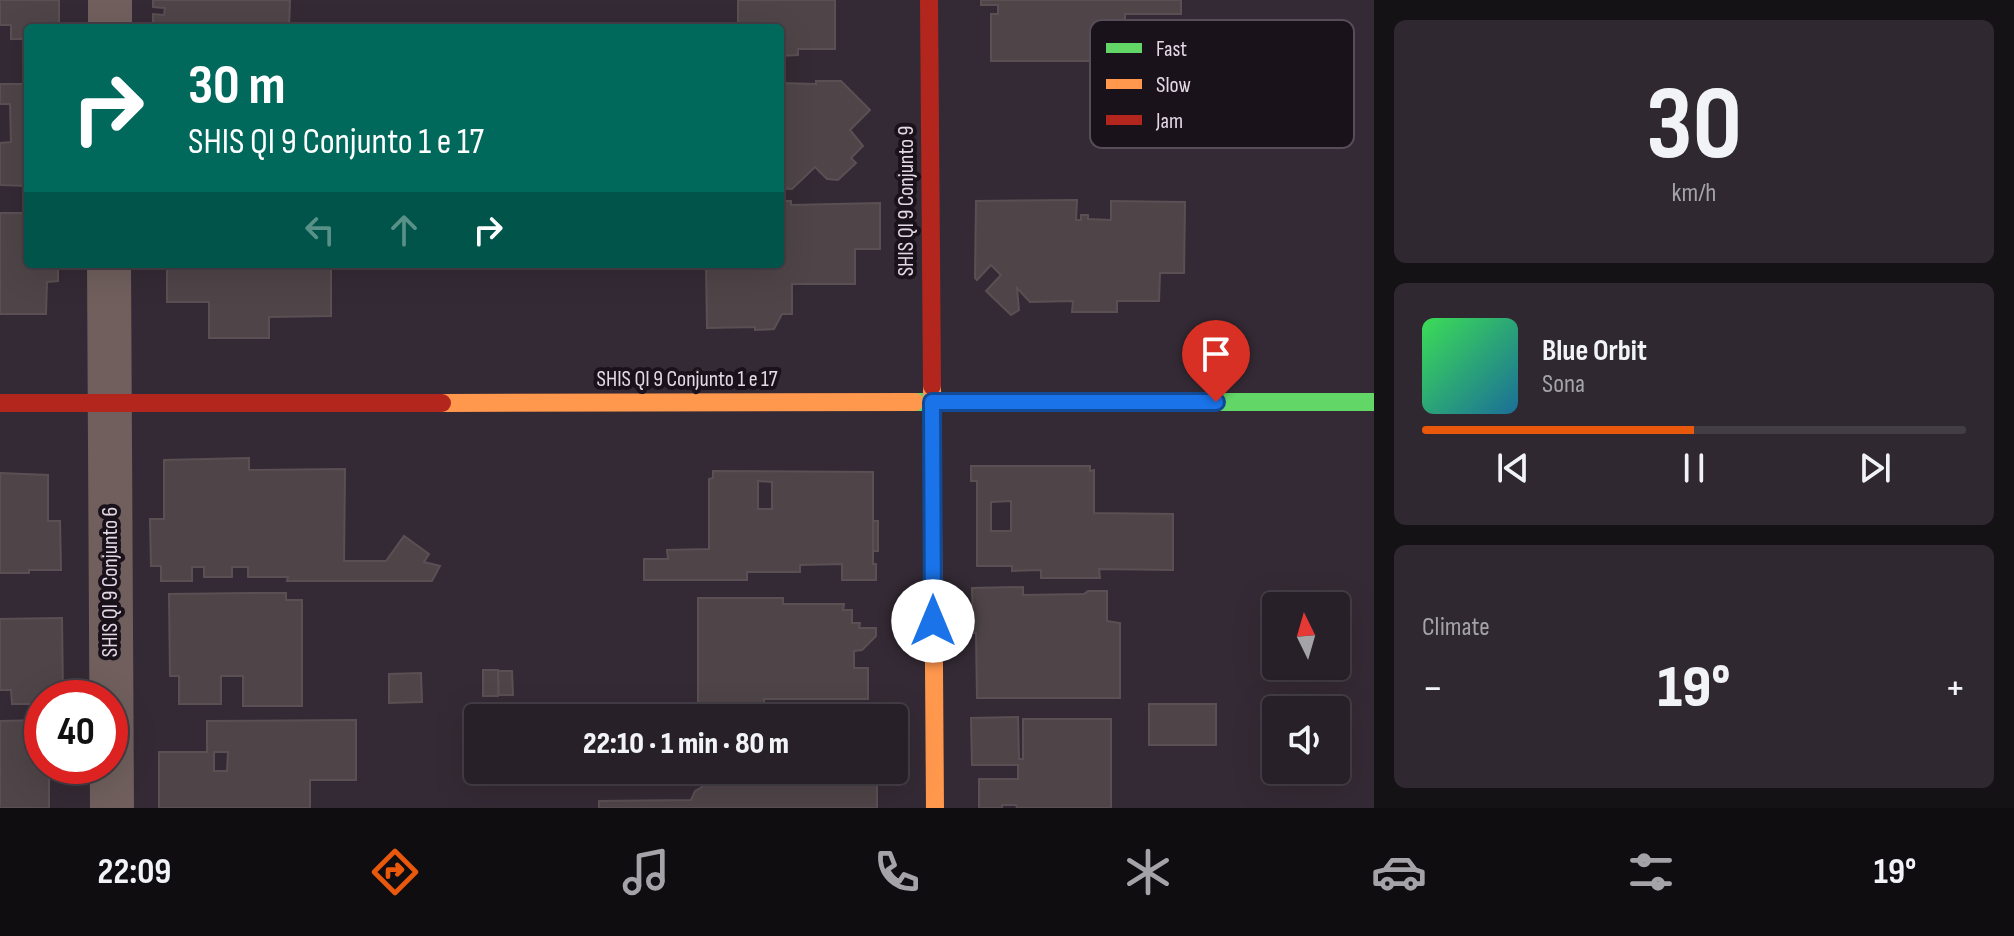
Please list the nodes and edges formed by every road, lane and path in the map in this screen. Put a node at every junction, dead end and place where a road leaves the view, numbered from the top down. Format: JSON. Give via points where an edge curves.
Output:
{"nodes":[{"id":1,"x":110,"y":0,"type":"edge"},
{"id":2,"x":929,"y":0,"type":"edge"},
{"id":3,"x":110,"y":24,"type":"edge"},
{"id":4,"x":109,"y":268,"type":"edge"},
{"id":5,"x":932,"y":402,"type":"junction"},
{"id":6,"x":1374,"y":402,"type":"edge"},
{"id":7,"x":0,"y":403,"type":"edge"},
{"id":8,"x":109,"y":403,"type":"junction"},
{"id":9,"x":112,"y":808,"type":"edge"},
{"id":10,"x":935,"y":808,"type":"edge"}],
"edges":[{"from":1,"to":3,"type":"street"},
{"from":2,"to":5,"type":"street","name":"SHIS QI 9 Conjunto 9"},
{"from":4,"to":8,"type":"street","name":"SHIS QI 9 Conjunto 6"},
{"from":5,"to":6,"type":"street","name":"SHIS QI 9 Conjunto 1 e 17"},
{"from":5,"to":8,"type":"street","name":"SHIS QI 9 Conjunto 1 e 17"},
{"from":5,"to":10,"type":"street","name":"SHIS QI 9 Conjunto 9"},
{"from":7,"to":8,"type":"street","name":"SHIS QI 9 Conjunto 1 e 17"},
{"from":8,"to":9,"type":"street","name":"SHIS QI 9 Conjunto 6"}]}
